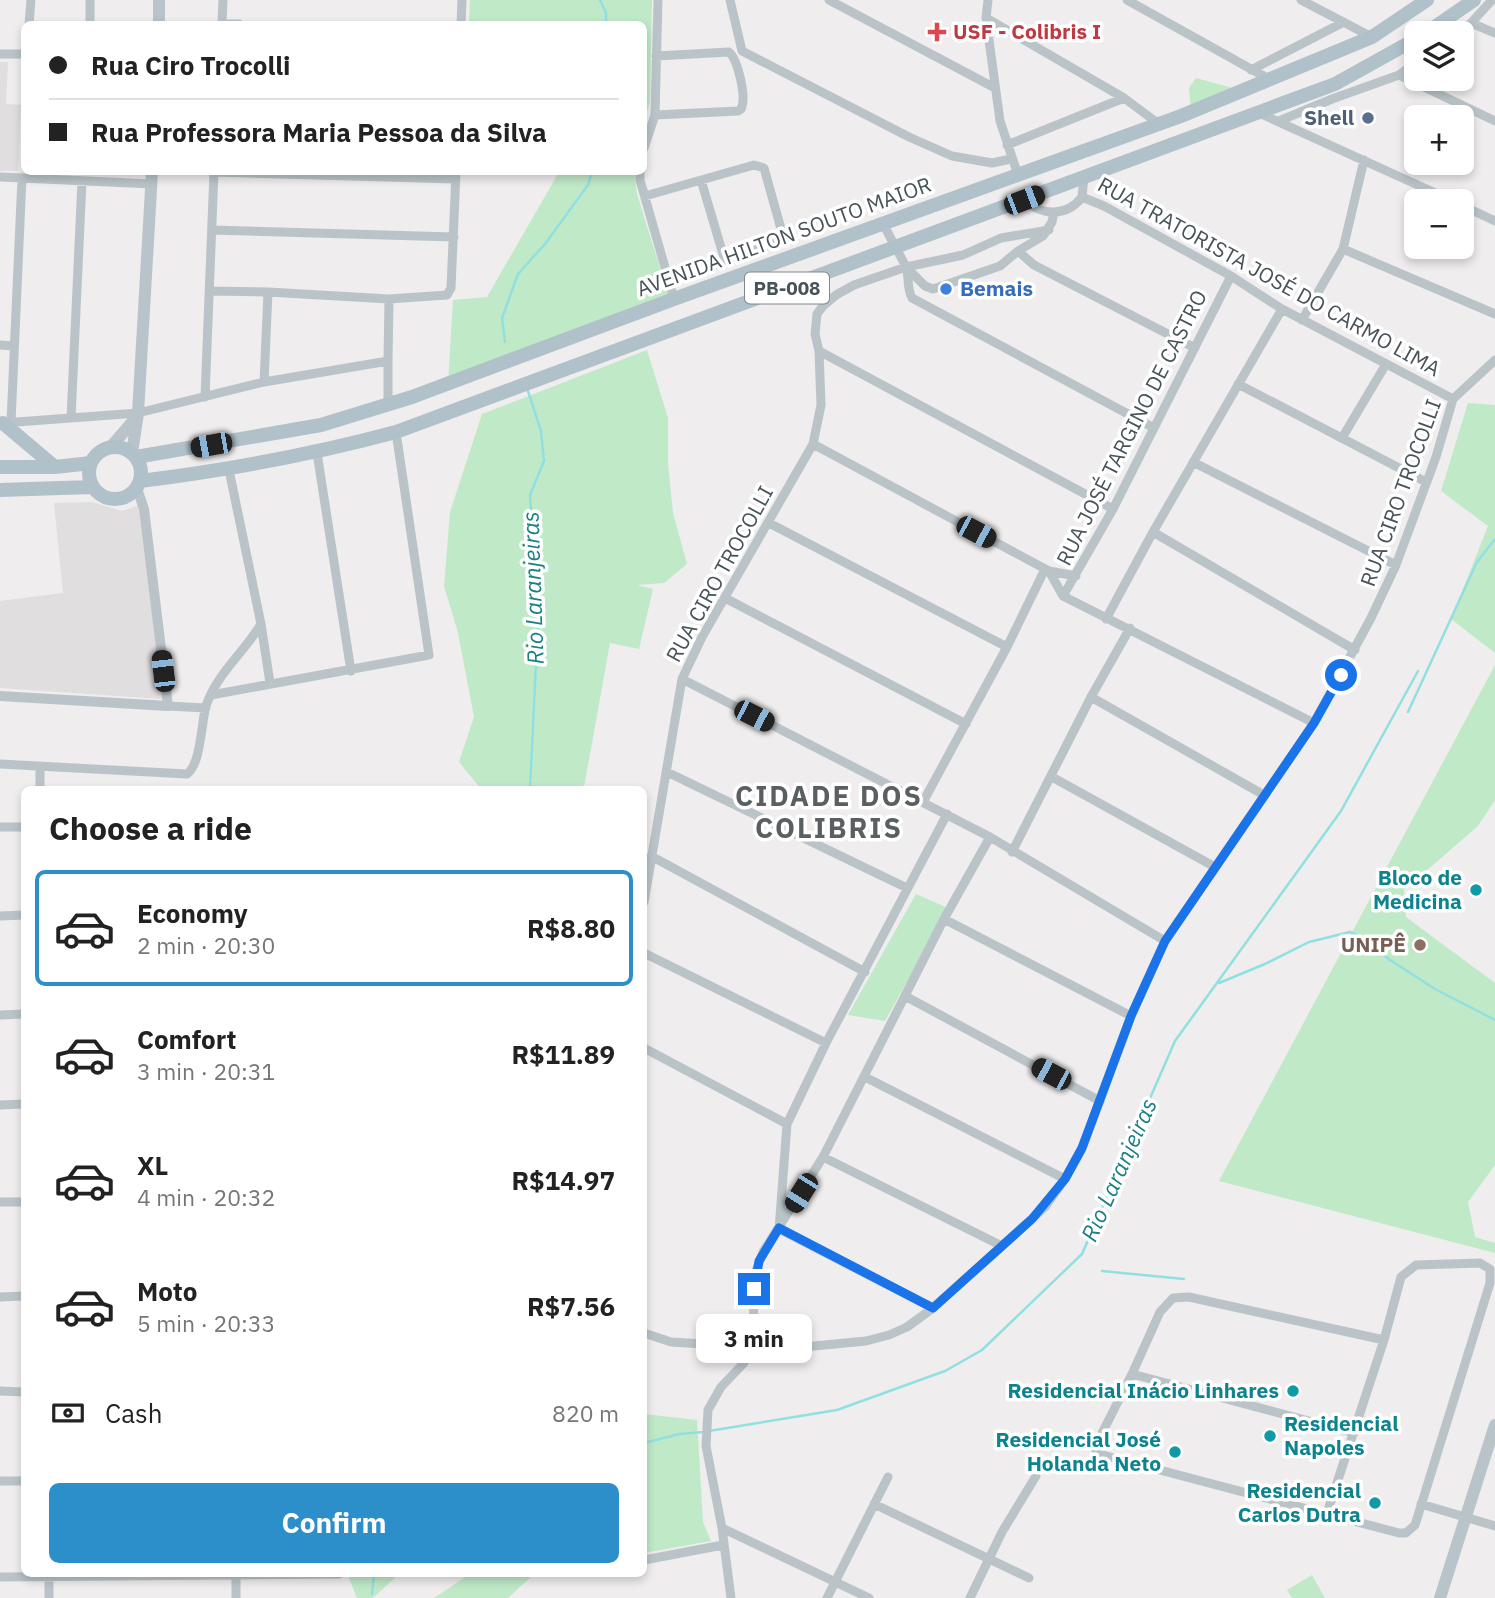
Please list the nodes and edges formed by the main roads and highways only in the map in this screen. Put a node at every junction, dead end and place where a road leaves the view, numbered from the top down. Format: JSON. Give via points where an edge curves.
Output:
{"nodes":[{"id":1,"x":159,"y":0,"type":"edge"},
{"id":2,"x":1427,"y":0,"type":"edge"},
{"id":3,"x":1474,"y":0,"type":"edge"},
{"id":4,"x":159,"y":21,"type":"edge"},
{"id":5,"x":1443,"y":21,"type":"edge"},
{"id":6,"x":1404,"y":46,"type":"edge"},
{"id":7,"x":1181,"y":116,"type":"junction"},
{"id":8,"x":1143,"y":130,"type":"junction"},
{"id":9,"x":1176,"y":143,"type":"junction"},
{"id":10,"x":1134,"y":158,"type":"junction"},
{"id":11,"x":152,"y":178,"type":"edge"},
{"id":12,"x":138,"y":413,"type":"junction"},
{"id":13,"x":4,"y":423,"type":"edge"},
{"id":14,"x":110,"y":448,"type":"junction"},
{"id":15,"x":134,"y":455,"type":"junction"},
{"id":16,"x":91,"y":463,"type":"junction"},
{"id":17,"x":0,"y":467,"type":"edge"},
{"id":18,"x":55,"y":467,"type":"junction"},
{"id":19,"x":139,"y":485,"type":"junction"},
{"id":20,"x":92,"y":487,"type":"junction"},
{"id":21,"x":0,"y":490,"type":"edge"},
{"id":22,"x":1495,"y":1425,"type":"edge"},
{"id":23,"x":1440,"y":1598,"type":"edge"}],
"edges":[{"from":1,"to":4,"type":"main road"},
{"from":2,"to":7,"type":"main road","name":"AVENIDA HILTON SOUTO MAIOR","number":"PB-008","via":[[1371,37]]},
{"from":3,"to":5,"type":"main road"},
{"from":6,"to":9,"type":"main road","number":"PB-008","via":[[1335,84]]},
{"from":7,"to":8,"type":"main road","name":"AVENIDA HILTON SOUTO MAIOR","number":"PB-008"},
{"from":7,"to":9,"type":"main road","via":[[1171,131]]},
{"from":8,"to":10,"type":"main road","via":[[1151,136],[1151,145]]},
{"from":8,"to":15,"type":"main road","name":"AVENIDA HILTON SOUTO MAIOR","number":"PB-008","via":[[388,404],[321,425]]},
{"from":9,"to":10,"type":"main road","number":"PB-008"},
{"from":10,"to":19,"type":"main road","number":"PB-008","via":[[396,432],[317,453]]},
{"from":11,"to":12,"type":"main road"},
{"from":12,"to":14,"type":"main road"},
{"from":12,"to":15,"type":"main road"},
{"from":13,"to":18,"type":"main road"},
{"from":14,"to":15,"type":"main road"},
{"from":14,"to":16,"type":"main road","via":[[98,453]]},
{"from":15,"to":19,"type":"main road","via":[[141,469]]},
{"from":16,"to":18,"type":"main road"},
{"from":16,"to":20,"type":"main road"},
{"from":17,"to":18,"type":"main road"},
{"from":19,"to":20,"type":"main road","via":[[118,500],[103,497]]},
{"from":20,"to":21,"type":"main road"},
{"from":22,"to":23,"type":"main road"}]}
